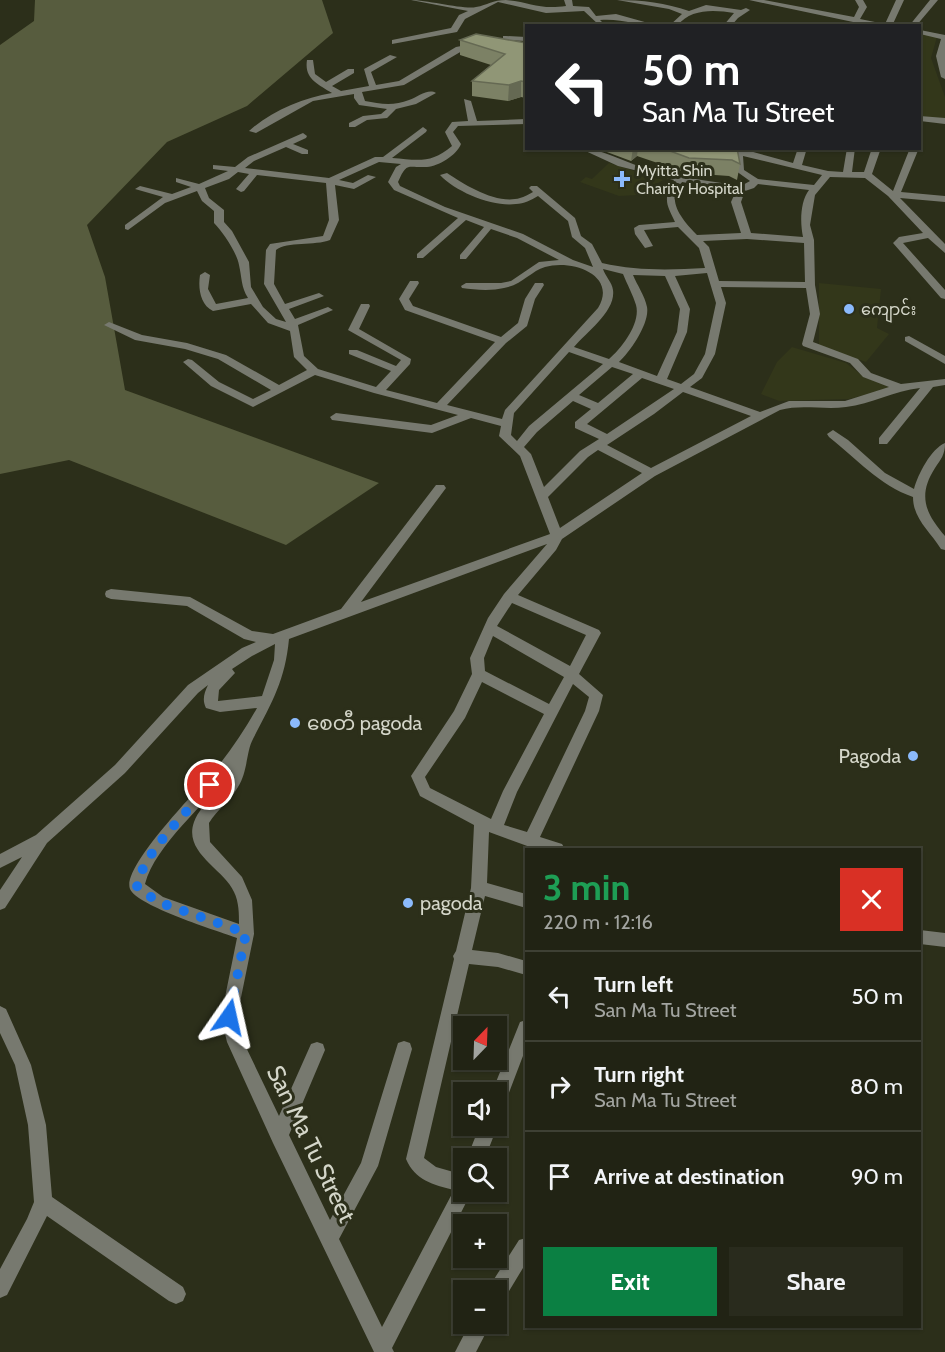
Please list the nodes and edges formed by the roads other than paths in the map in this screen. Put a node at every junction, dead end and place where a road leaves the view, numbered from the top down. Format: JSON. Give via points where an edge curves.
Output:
{"nodes":[{"id":1,"x":415,"y":0,"type":"edge"},
{"id":2,"x":497,"y":0,"type":"edge"},
{"id":3,"x":621,"y":0,"type":"edge"},
{"id":4,"x":755,"y":0,"type":"edge"},
{"id":5,"x":859,"y":0,"type":"edge"},
{"id":6,"x":900,"y":0,"type":"edge"},
{"id":7,"x":934,"y":0,"type":"edge"},
{"id":8,"x":569,"y":4,"type":"edge"},
{"id":9,"x":670,"y":4,"type":"edge"},
{"id":10,"x":474,"y":10,"type":"junction"},
{"id":11,"x":742,"y":12,"type":"junction"},
{"id":12,"x":689,"y":14,"type":"junction"},
{"id":13,"x":594,"y":18,"type":"junction"},
{"id":14,"x":850,"y":21,"type":"edge"},
{"id":15,"x":599,"y":24,"type":"edge"},
{"id":16,"x":648,"y":24,"type":"edge"},
{"id":17,"x":674,"y":24,"type":"edge"},
{"id":18,"x":728,"y":24,"type":"edge"},
{"id":19,"x":872,"y":24,"type":"edge"},
{"id":20,"x":888,"y":24,"type":"edge"},
{"id":21,"x":914,"y":24,"type":"edge"},
{"id":22,"x":454,"y":30,"type":"junction"},
{"id":23,"x":921,"y":32,"type":"edge"},
{"id":24,"x":506,"y":38,"type":"edge"},
{"id":25,"x":945,"y":38,"type":"edge"},
{"id":26,"x":525,"y":39,"type":"edge"},
{"id":27,"x":395,"y":42,"type":"dead end"},
{"id":28,"x":470,"y":46,"type":"junction"},
{"id":29,"x":486,"y":47,"type":"edge"},
{"id":30,"x":393,"y":57,"type":"dead end"},
{"id":31,"x":310,"y":62,"type":"dead end"},
{"id":32,"x":351,"y":71,"type":"dead end"},
{"id":33,"x":945,"y":77,"type":"edge"},
{"id":34,"x":326,"y":86,"type":"junction"},
{"id":35,"x":374,"y":89,"type":"junction"},
{"id":36,"x":358,"y":92,"type":"junction"},
{"id":37,"x":432,"y":93,"type":"dead end"},
{"id":38,"x":341,"y":95,"type":"junction"},
{"id":39,"x":467,"y":100,"type":"dead end"},
{"id":40,"x":392,"y":108,"type":"junction"},
{"id":41,"x":525,"y":119,"type":"edge"},
{"id":42,"x":921,"y":119,"type":"edge"},
{"id":43,"x":945,"y":121,"type":"edge"},
{"id":44,"x":473,"y":122,"type":"junction"},
{"id":45,"x":352,"y":125,"type":"dead end"},
{"id":46,"x":423,"y":130,"type":"dead end"},
{"id":47,"x":253,"y":131,"type":"dead end"},
{"id":48,"x":303,"y":136,"type":"dead end"},
{"id":49,"x":287,"y":144,"type":"junction"},
{"id":50,"x":587,"y":150,"type":"edge"},
{"id":51,"x":736,"y":150,"type":"edge"},
{"id":52,"x":802,"y":150,"type":"edge"},
{"id":53,"x":850,"y":150,"type":"edge"},
{"id":54,"x":876,"y":150,"type":"edge"},
{"id":55,"x":914,"y":150,"type":"edge"},
{"id":56,"x":392,"y":151,"type":"junction"},
{"id":57,"x":305,"y":152,"type":"dead end"},
{"id":58,"x":447,"y":155,"type":"junction"},
{"id":59,"x":384,"y":160,"type":"junction"},
{"id":60,"x":408,"y":164,"type":"junction"},
{"id":61,"x":797,"y":165,"type":"junction"},
{"id":62,"x":216,"y":166,"type":"dead end"},
{"id":63,"x":237,"y":171,"type":"junction"},
{"id":64,"x":848,"y":173,"type":"junction"},
{"id":65,"x":254,"y":174,"type":"junction"},
{"id":66,"x":828,"y":174,"type":"junction"},
{"id":67,"x":444,"y":175,"type":"dead end"},
{"id":68,"x":867,"y":175,"type":"junction"},
{"id":69,"x":371,"y":177,"type":"dead end"},
{"id":70,"x":679,"y":179,"type":"junction"},
{"id":71,"x":179,"y":180,"type":"dead end"},
{"id":72,"x":756,"y":180,"type":"junction"},
{"id":73,"x":330,"y":181,"type":"junction"},
{"id":74,"x":200,"y":186,"type":"junction"},
{"id":75,"x":814,"y":188,"type":"junction"},
{"id":76,"x":140,"y":189,"type":"dead end"},
{"id":77,"x":241,"y":189,"type":"dead end"},
{"id":78,"x":741,"y":189,"type":"junction"},
{"id":79,"x":894,"y":194,"type":"junction"},
{"id":80,"x":172,"y":197,"type":"junction"},
{"id":81,"x":945,"y":199,"type":"edge"},
{"id":82,"x":464,"y":217,"type":"junction"},
{"id":83,"x":681,"y":224,"type":"junction"},
{"id":84,"x":490,"y":225,"type":"junction"},
{"id":85,"x":128,"y":227,"type":"dead end"},
{"id":86,"x":929,"y":235,"type":"junction"},
{"id":87,"x":747,"y":236,"type":"junction"},
{"id":88,"x":695,"y":238,"type":"junction"},
{"id":89,"x":809,"y":240,"type":"junction"},
{"id":90,"x":648,"y":246,"type":"dead end"},
{"id":91,"x":945,"y":250,"type":"edge"},
{"id":92,"x":420,"y":256,"type":"dead end"},
{"id":93,"x":463,"y":257,"type":"dead end"},
{"id":94,"x":570,"y":262,"type":"junction"},
{"id":95,"x":598,"y":268,"type":"junction"},
{"id":96,"x":712,"y":270,"type":"junction"},
{"id":97,"x":627,"y":272,"type":"junction"},
{"id":98,"x":669,"y":273,"type":"junction"},
{"id":99,"x":205,"y":275,"type":"dead end"},
{"id":100,"x":414,"y":283,"type":"dead end"},
{"id":101,"x":716,"y":284,"type":"junction"},
{"id":102,"x":539,"y":285,"type":"dead end"},
{"id":103,"x":810,"y":285,"type":"junction"},
{"id":104,"x":466,"y":286,"type":"dead end"},
{"id":105,"x":319,"y":296,"type":"dead end"},
{"id":106,"x":945,"y":296,"type":"edge"},
{"id":107,"x":255,"y":300,"type":"junction"},
{"id":108,"x":365,"y":306,"type":"dead end"},
{"id":109,"x":282,"y":308,"type":"junction"},
{"id":110,"x":328,"y":310,"type":"dead end"},
{"id":111,"x":109,"y":325,"type":"dead end"},
{"id":112,"x":293,"y":326,"type":"junction"},
{"id":113,"x":909,"y":339,"type":"dead end"},
{"id":114,"x":502,"y":341,"type":"junction"},
{"id":115,"x":568,"y":348,"type":"junction"},
{"id":116,"x":353,"y":352,"type":"dead end"},
{"id":117,"x":945,"y":361,"type":"edge"},
{"id":118,"x":188,"y":362,"type":"dead end"},
{"id":119,"x":612,"y":364,"type":"junction"},
{"id":120,"x":397,"y":370,"type":"junction"},
{"id":121,"x":314,"y":371,"type":"junction"},
{"id":122,"x":641,"y":374,"type":"junction"},
{"id":123,"x":661,"y":380,"type":"junction"},
{"id":124,"x":945,"y":382,"type":"edge"},
{"id":125,"x":929,"y":384,"type":"junction"},
{"id":126,"x":900,"y":387,"type":"junction"},
{"id":127,"x":682,"y":388,"type":"junction"},
{"id":128,"x":278,"y":389,"type":"junction"},
{"id":129,"x":378,"y":391,"type":"junction"},
{"id":130,"x":571,"y":396,"type":"junction"},
{"id":131,"x":439,"y":406,"type":"junction"},
{"id":132,"x":599,"y":408,"type":"junction"},
{"id":133,"x":469,"y":415,"type":"junction"},
{"id":134,"x":759,"y":416,"type":"junction"},
{"id":135,"x":336,"y":417,"type":"dead end"},
{"id":136,"x":507,"y":424,"type":"junction"},
{"id":137,"x":833,"y":434,"type":"dead end"},
{"id":138,"x":883,"y":441,"type":"dead end"},
{"id":139,"x":603,"y":442,"type":"junction"},
{"id":140,"x":518,"y":447,"type":"junction"},
{"id":141,"x":941,"y":452,"type":"edge"},
{"id":142,"x":651,"y":473,"type":"junction"},
{"id":143,"x":440,"y":488,"type":"dead end"},
{"id":144,"x":917,"y":494,"type":"junction"},
{"id":145,"x":542,"y":495,"type":"junction"},
{"id":146,"x":557,"y":536,"type":"junction"},
{"id":147,"x":945,"y":546,"type":"edge"},
{"id":148,"x":111,"y":594,"type":"dead end"},
{"id":149,"x":509,"y":597,"type":"junction"},
{"id":150,"x":345,"y":614,"type":"junction"},
{"id":151,"x":490,"y":628,"type":"junction"},
{"id":152,"x":279,"y":638,"type":"junction"},
{"id":153,"x":247,"y":652,"type":"junction"},
{"id":154,"x":479,"y":674,"type":"junction"},
{"id":155,"x":571,"y":675,"type":"junction"},
{"id":156,"x":267,"y":701,"type":"junction"},
{"id":157,"x":553,"y":712,"type":"junction"},
{"id":158,"x":246,"y":737,"type":"junction"},
{"id":159,"x":489,"y":824,"type":"junction"},
{"id":160,"x":42,"y":839,"type":"junction"},
{"id":161,"x":530,"y":840,"type":"junction"},
{"id":162,"x":554,"y":848,"type":"edge"},
{"id":163,"x":0,"y":861,"type":"edge"},
{"id":164,"x":479,"y":888,"type":"junction"},
{"id":165,"x":0,"y":896,"type":"edge"},
{"id":166,"x":525,"y":901,"type":"edge"},
{"id":167,"x":246,"y":933,"type":"junction"},
{"id":168,"x":921,"y":936,"type":"edge"},
{"id":169,"x":945,"y":940,"type":"edge"},
{"id":170,"x":461,"y":956,"type":"junction"},
{"id":171,"x":525,"y":968,"type":"edge"},
{"id":172,"x":0,"y":1014,"type":"edge"},
{"id":173,"x":525,"y":1031,"type":"edge"},
{"id":174,"x":404,"y":1049,"type":"dead end"},
{"id":175,"x":317,"y":1050,"type":"dead end"},
{"id":176,"x":505,"y":1082,"type":"edge"},
{"id":177,"x":279,"y":1137,"type":"junction"},
{"id":178,"x":453,"y":1181,"type":"edge"},
{"id":179,"x":43,"y":1202,"type":"junction"},
{"id":180,"x":457,"y":1202,"type":"edge"},
{"id":181,"x":330,"y":1238,"type":"junction"},
{"id":182,"x":525,"y":1249,"type":"edge"},
{"id":183,"x":505,"y":1280,"type":"edge"},
{"id":184,"x":0,"y":1288,"type":"edge"},
{"id":185,"x":176,"y":1294,"type":"dead end"},
{"id":186,"x":475,"y":1334,"type":"edge"},
{"id":187,"x":383,"y":1350,"type":"edge"},
{"id":188,"x":465,"y":1352,"type":"edge"}],
"edges":[{"from":1,"to":10,"type":"street"},
{"from":2,"to":8,"type":"street","via":[[546,11]]},
{"from":2,"to":10,"type":"street"},
{"from":3,"to":9,"type":"street"},
{"from":4,"to":11,"type":"street"},
{"from":4,"to":14,"type":"street"},
{"from":5,"to":14,"type":"street","via":[[863,8]]},
{"from":6,"to":20,"type":"street"},
{"from":7,"to":21,"type":"street"},
{"from":8,"to":13,"type":"street","via":[[589,6]]},
{"from":9,"to":12,"type":"street"},
{"from":10,"to":22,"type":"street","via":[[460,19]]},
{"from":11,"to":12,"type":"street","via":[[706,7],[698,14]]},
{"from":11,"to":18,"type":"street"},
{"from":12,"to":17,"type":"street"},
{"from":13,"to":15,"type":"street"},
{"from":13,"to":16,"type":"street","via":[[616,16]]},
{"from":14,"to":19,"type":"street"},
{"from":22,"to":27,"type":"street"},
{"from":22,"to":28,"type":"street"},
{"from":23,"to":25,"type":"street"},
{"from":24,"to":26,"type":"street"},
{"from":25,"to":33,"type":"street","via":[[940,56]]},
{"from":28,"to":29,"type":"street"},
{"from":28,"to":35,"type":"street","via":[[409,80]]},
{"from":30,"to":35,"type":"street","via":[[367,71]]},
{"from":31,"to":34,"type":"street","via":[[310,74]]},
{"from":32,"to":34,"type":"street"},
{"from":34,"to":38,"type":"street"},
{"from":35,"to":36,"type":"street"},
{"from":36,"to":38,"type":"street"},
{"from":36,"to":40,"type":"street","via":[[362,102]]},
{"from":37,"to":40,"type":"street","via":[[404,108]]},
{"from":38,"to":47,"type":"street","via":[[311,99]]},
{"from":39,"to":44,"type":"street"},
{"from":40,"to":45,"type":"street","via":[[380,119],[365,118]]},
{"from":41,"to":44,"type":"street"},
{"from":42,"to":43,"type":"street"},
{"from":44,"to":58,"type":"street","via":[[452,127],[450,136],[458,144]]},
{"from":46,"to":56,"type":"street"},
{"from":48,"to":49,"type":"street"},
{"from":49,"to":57,"type":"street"},
{"from":49,"to":63,"type":"street","via":[[251,159]]},
{"from":50,"to":70,"type":"street","via":[[605,160]]},
{"from":51,"to":61,"type":"street"},
{"from":51,"to":72,"type":"street","via":[[740,171]]},
{"from":52,"to":61,"type":"street"},
{"from":53,"to":64,"type":"street"},
{"from":54,"to":68,"type":"street"},
{"from":55,"to":79,"type":"street"},
{"from":56,"to":58,"type":"street","via":[[426,158]]},
{"from":56,"to":59,"type":"street"},
{"from":58,"to":60,"type":"street","via":[[427,164]]},
{"from":59,"to":60,"type":"street"},
{"from":59,"to":73,"type":"street"},
{"from":60,"to":82,"type":"street","via":[[399,169],[393,182],[396,188]]},
{"from":61,"to":66,"type":"street"},
{"from":62,"to":63,"type":"street"},
{"from":63,"to":65,"type":"street"},
{"from":63,"to":74,"type":"street"},
{"from":64,"to":66,"type":"street"},
{"from":64,"to":68,"type":"street"},
{"from":65,"to":73,"type":"street"},
{"from":65,"to":77,"type":"street"},
{"from":66,"to":75,"type":"street"},
{"from":67,"to":95,"type":"street","via":[[458,186],[506,200],[521,201],[537,191],[572,220],[577,237],[589,246]]},
{"from":68,"to":79,"type":"street"},
{"from":69,"to":73,"type":"street","via":[[354,186]]},
{"from":70,"to":78,"type":"street"},
{"from":70,"to":83,"type":"street","via":[[670,195]]},
{"from":71,"to":74,"type":"street"},
{"from":72,"to":75,"type":"street"},
{"from":72,"to":78,"type":"street"},
{"from":73,"to":109,"type":"street","via":[[334,219],[327,238],[280,243],[271,250],[269,284]]},
{"from":74,"to":80,"type":"street"},
{"from":74,"to":107,"type":"street","via":[[205,200],[219,210],[219,223],[244,262],[246,287]]},
{"from":75,"to":89,"type":"street","via":[[805,225]]},
{"from":76,"to":80,"type":"street"},
{"from":78,"to":87,"type":"street","via":[[736,202]]},
{"from":79,"to":81,"type":"street"},
{"from":79,"to":86,"type":"street"},
{"from":80,"to":85,"type":"street"},
{"from":82,"to":84,"type":"street"},
{"from":82,"to":92,"type":"street"},
{"from":83,"to":88,"type":"street"},
{"from":83,"to":90,"type":"street","via":[[639,228]]},
{"from":84,"to":93,"type":"street"},
{"from":84,"to":94,"type":"street"},
{"from":86,"to":91,"type":"street"},
{"from":86,"to":106,"type":"street","via":[[898,243]]},
{"from":87,"to":88,"type":"street"},
{"from":87,"to":89,"type":"street"},
{"from":88,"to":96,"type":"street","via":[[704,247]]},
{"from":89,"to":103,"type":"street"},
{"from":94,"to":95,"type":"street"},
{"from":94,"to":104,"type":"street","via":[[542,264],[501,286]]},
{"from":95,"to":97,"type":"street"},
{"from":95,"to":115,"type":"street","via":[[608,287],[608,300]]},
{"from":96,"to":98,"type":"street"},
{"from":96,"to":101,"type":"street"},
{"from":97,"to":98,"type":"street"},
{"from":97,"to":119,"type":"street","via":[[642,307],[641,319],[624,352]]},
{"from":98,"to":123,"type":"street","via":[[685,309],[682,332]]},
{"from":99,"to":107,"type":"street","via":[[203,289],[213,308]]},
{"from":100,"to":114,"type":"street","via":[[404,299],[409,308]]},
{"from":101,"to":103,"type":"street"},
{"from":101,"to":127,"type":"street","via":[[720,316],[710,354],[698,376]]},
{"from":102,"to":114,"type":"street","via":[[528,297],[523,324]]},
{"from":103,"to":126,"type":"street","via":[[815,314],[807,344],[855,361],[867,375]]},
{"from":105,"to":109,"type":"street"},
{"from":107,"to":112,"type":"street","via":[[272,321]]},
{"from":108,"to":120,"type":"street","via":[[353,330],[404,356],[406,362]]},
{"from":109,"to":112,"type":"street"},
{"from":110,"to":112,"type":"street"},
{"from":111,"to":128,"type":"street","via":[[139,338],[222,357]]},
{"from":112,"to":121,"type":"street","via":[[299,357]]},
{"from":113,"to":117,"type":"street"},
{"from":114,"to":131,"type":"street"},
{"from":115,"to":119,"type":"street"},
{"from":115,"to":136,"type":"street","via":[[509,412]]},
{"from":116,"to":120,"type":"street"},
{"from":118,"to":128,"type":"street","via":[[215,384],[250,404]]},
{"from":119,"to":122,"type":"street"},
{"from":119,"to":130,"type":"street"},
{"from":120,"to":129,"type":"street"},
{"from":121,"to":128,"type":"street"},
{"from":121,"to":129,"type":"street"},
{"from":122,"to":123,"type":"street"},
{"from":122,"to":132,"type":"street"},
{"from":123,"to":127,"type":"street"},
{"from":124,"to":125,"type":"street"},
{"from":125,"to":126,"type":"street"},
{"from":125,"to":138,"type":"street"},
{"from":126,"to":134,"type":"street","via":[[846,404],[789,404]]},
{"from":127,"to":134,"type":"street"},
{"from":127,"to":139,"type":"street"},
{"from":129,"to":131,"type":"street"},
{"from":130,"to":132,"type":"street"},
{"from":130,"to":140,"type":"street"},
{"from":131,"to":133,"type":"street"},
{"from":132,"to":139,"type":"street","via":[[579,425]]},
{"from":133,"to":135,"type":"street","via":[[432,429]]},
{"from":133,"to":136,"type":"street"},
{"from":134,"to":142,"type":"street"},
{"from":136,"to":140,"type":"street","via":[[505,436]]},
{"from":137,"to":144,"type":"street","via":[[882,479]]},
{"from":139,"to":142,"type":"street"},
{"from":139,"to":145,"type":"street","via":[[584,454]]},
{"from":140,"to":145,"type":"street","via":[[525,454]]},
{"from":141,"to":144,"type":"street","via":[[922,478]]},
{"from":142,"to":146,"type":"street"},
{"from":143,"to":150,"type":"street"},
{"from":144,"to":147,"type":"street","via":[[927,523]]},
{"from":145,"to":146,"type":"street"},
{"from":146,"to":149,"type":"street"},
{"from":146,"to":150,"type":"street"},
{"from":148,"to":152,"type":"street","via":[[190,602],[249,636]]},
{"from":149,"to":151,"type":"street"},
{"from":149,"to":155,"type":"street","via":[[594,633]]},
{"from":150,"to":152,"type":"street"},
{"from":151,"to":154,"type":"street","via":[[477,658]]},
{"from":151,"to":155,"type":"street"},
{"from":152,"to":153,"type":"street"},
{"from":152,"to":156,"type":"street","via":[[283,655]]},
{"from":153,"to":156,"type":"street","via":[[212,689],[211,704],[220,707]]},
{"from":153,"to":160,"type":"street","via":[[193,689],[120,769]]},
{"from":154,"to":157,"type":"street"},
{"from":154,"to":159,"type":"street","via":[[460,714],[418,776],[425,792]]},
{"from":155,"to":157,"type":"street"},
{"from":155,"to":161,"type":"street","via":[[596,695]]},
{"from":156,"to":158,"type":"street"},
{"from":157,"to":159,"type":"street"},
{"from":158,"to":167,"type":"street","name":"San Ma Tu Street","via":[[240,770],[229,790],[206,814],[200,829],[202,842],[240,886],[248,910]]},
{"from":158,"to":167,"type":"street","via":[[139,873],[137,887],[158,902]]},
{"from":159,"to":161,"type":"street"},
{"from":159,"to":164,"type":"street"},
{"from":160,"to":163,"type":"street"},
{"from":160,"to":165,"type":"street"},
{"from":161,"to":162,"type":"street"},
{"from":164,"to":166,"type":"street"},
{"from":164,"to":170,"type":"street"},
{"from":167,"to":177,"type":"street","name":"San Ma Tu Street","via":[[229,1017],[235,1042]]},
{"from":168,"to":169,"type":"street"},
{"from":170,"to":171,"type":"street"},
{"from":170,"to":178,"type":"street","via":[[448,1027],[415,1159],[423,1171]]},
{"from":172,"to":179,"type":"street","via":[[23,1065],[37,1125]]},
{"from":173,"to":176,"type":"street"},
{"from":174,"to":181,"type":"street","via":[[369,1166]]},
{"from":175,"to":177,"type":"street"},
{"from":177,"to":181,"type":"street","name":"San Ma Tu Street"},
{"from":179,"to":184,"type":"street"},
{"from":179,"to":185,"type":"street"},
{"from":180,"to":187,"type":"street"},
{"from":181,"to":187,"type":"street","name":"San Ma Tu Street"},
{"from":182,"to":183,"type":"street"},
{"from":186,"to":188,"type":"street"}]}
